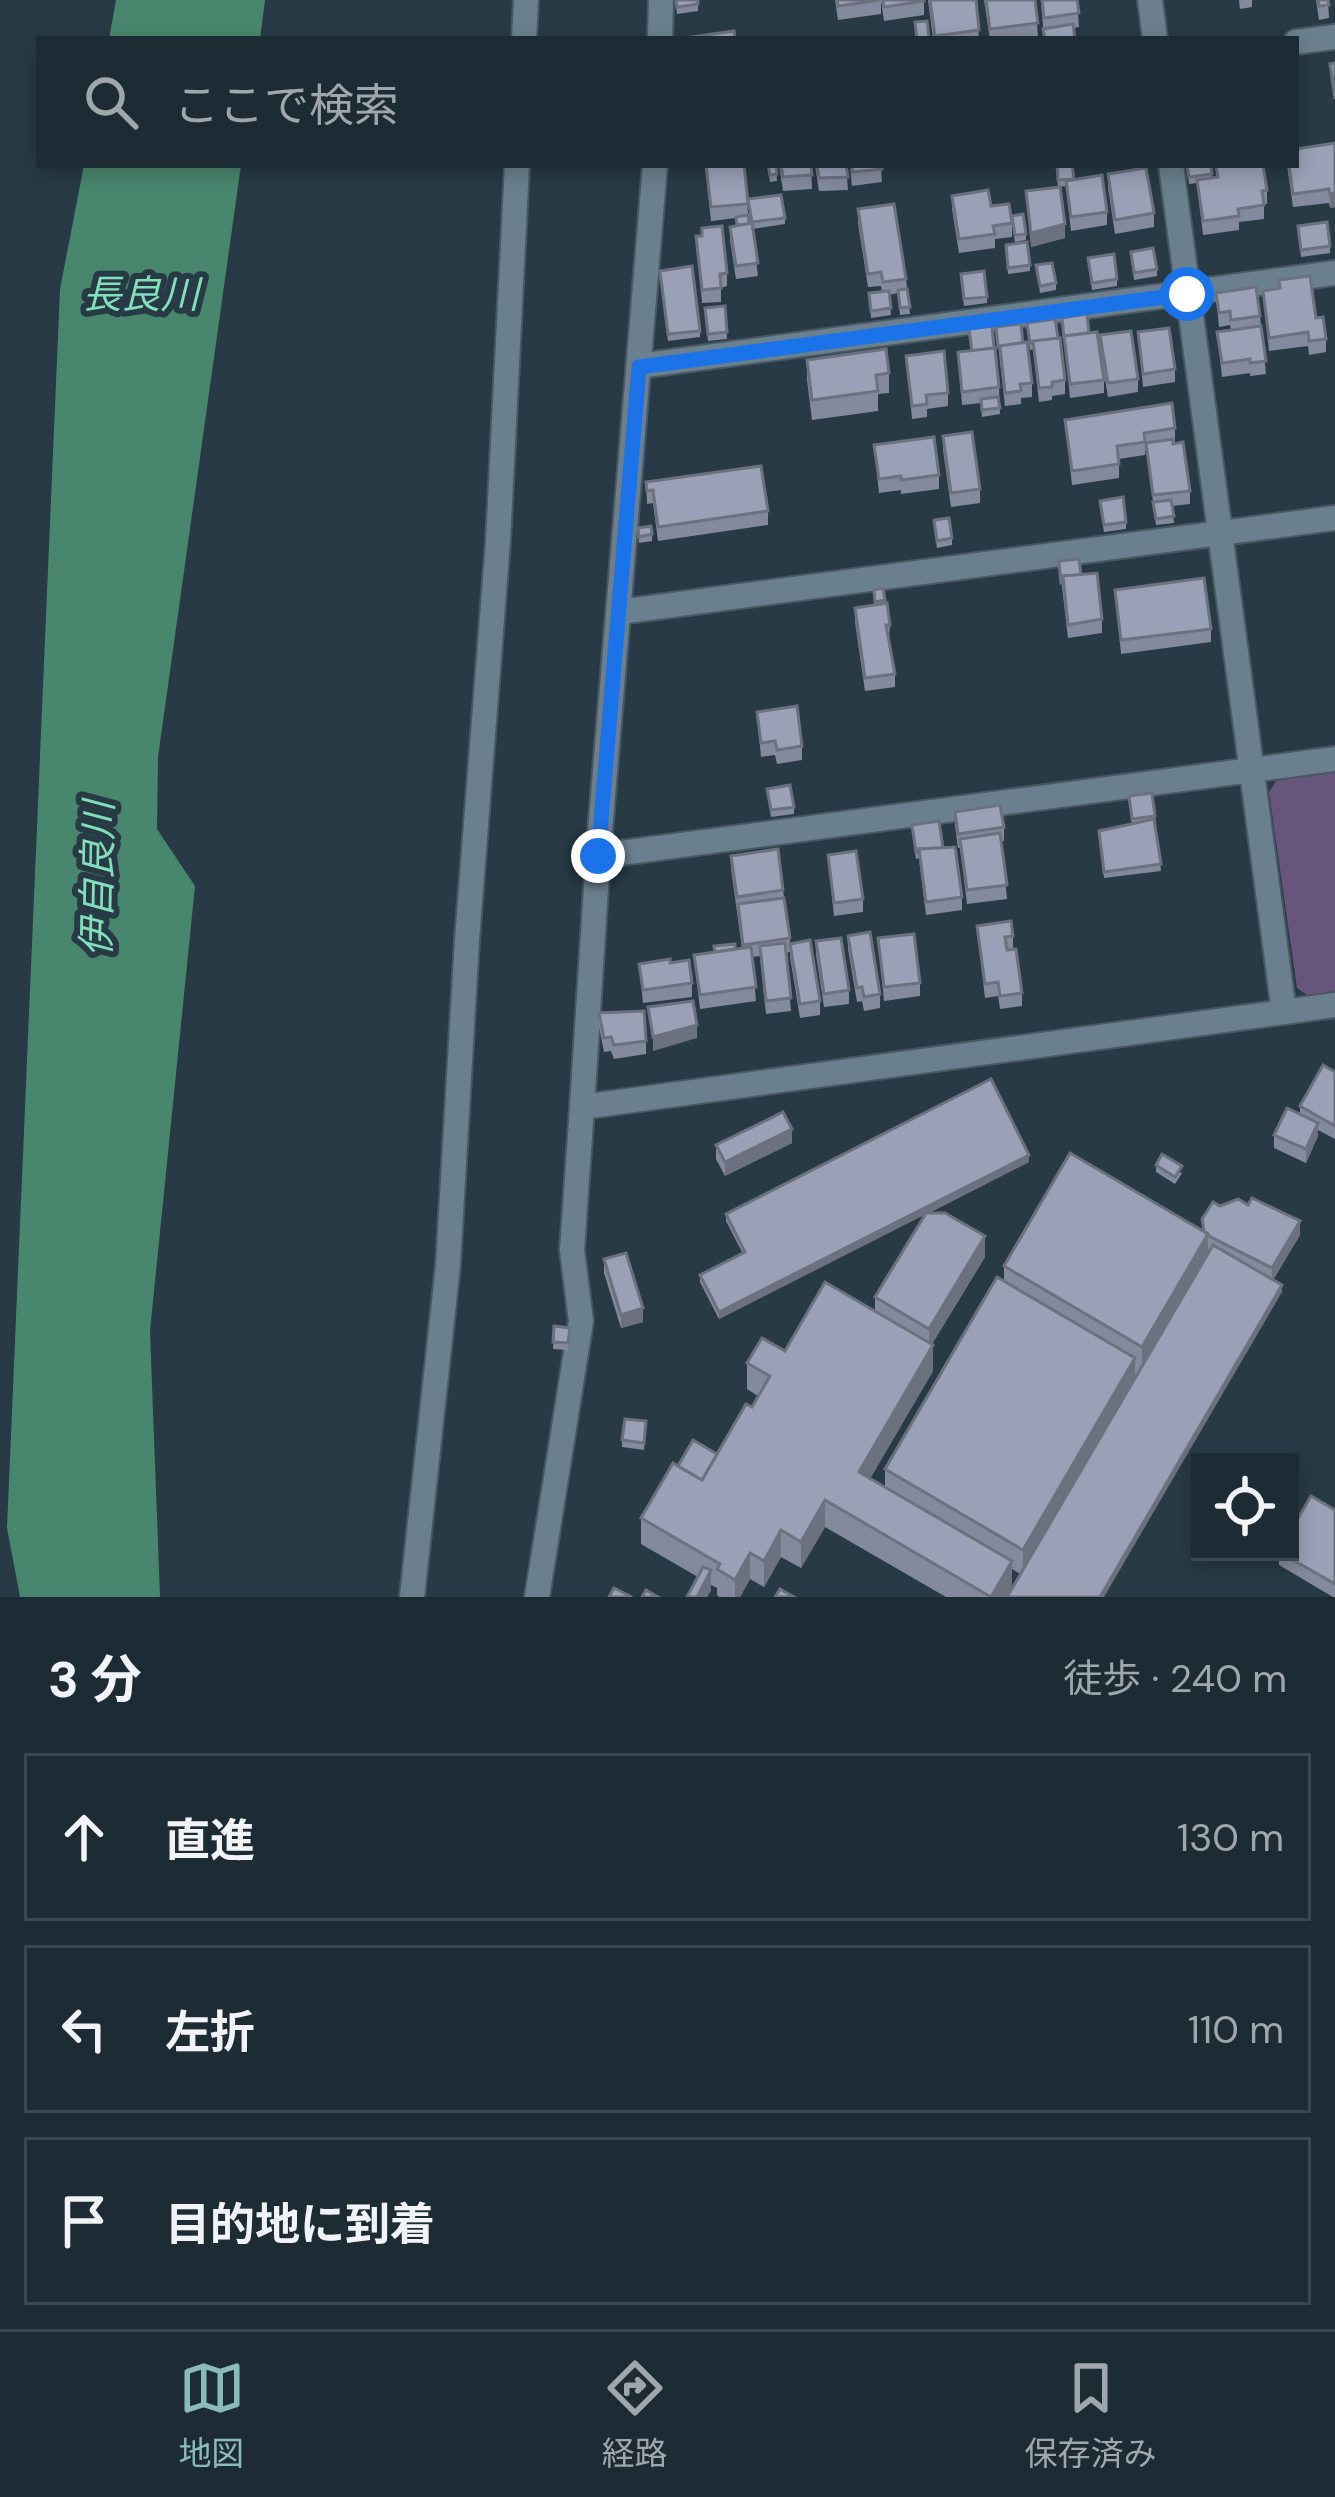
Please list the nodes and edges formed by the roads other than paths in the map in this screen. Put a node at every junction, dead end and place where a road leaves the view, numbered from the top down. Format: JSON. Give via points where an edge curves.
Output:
{"nodes":[{"id":1,"x":526,"y":0,"type":"edge"},
{"id":2,"x":661,"y":0,"type":"edge"},
{"id":3,"x":1150,"y":0,"type":"edge"},
{"id":4,"x":524,"y":36,"type":"edge"},
{"id":5,"x":660,"y":36,"type":"edge"},
{"id":6,"x":1155,"y":36,"type":"edge"},
{"id":7,"x":1335,"y":37,"type":"edge"},
{"id":8,"x":1299,"y":42,"type":"edge"},
{"id":9,"x":517,"y":168,"type":"edge"},
{"id":10,"x":655,"y":168,"type":"edge"},
{"id":11,"x":1171,"y":168,"type":"edge"},
{"id":12,"x":1335,"y":273,"type":"edge"},
{"id":13,"x":1187,"y":294,"type":"junction"},
{"id":14,"x":639,"y":367,"type":"junction"},
{"id":15,"x":1335,"y":518,"type":"edge"},
{"id":16,"x":1221,"y":533,"type":"junction"},
{"id":17,"x":619,"y":612,"type":"junction"},
{"id":18,"x":1335,"y":759,"type":"edge"},
{"id":19,"x":1254,"y":770,"type":"junction"},
{"id":20,"x":598,"y":856,"type":"junction"},
{"id":21,"x":1335,"y":1005,"type":"edge"},
{"id":22,"x":1284,"y":1012,"type":"junction"},
{"id":23,"x":582,"y":1107,"type":"junction"},
{"id":24,"x":412,"y":1597,"type":"edge"},
{"id":25,"x":537,"y":1597,"type":"edge"}],
"edges":[{"from":1,"to":4,"type":"street"},
{"from":2,"to":5,"type":"street"},
{"from":3,"to":6,"type":"street"},
{"from":7,"to":8,"type":"street"},
{"from":9,"to":24,"type":"street","via":[[448,1265]]},
{"from":10,"to":14,"type":"street"},
{"from":11,"to":13,"type":"street"},
{"from":12,"to":13,"type":"street"},
{"from":13,"to":14,"type":"street"},
{"from":13,"to":16,"type":"street"},
{"from":14,"to":17,"type":"street"},
{"from":15,"to":16,"type":"street"},
{"from":16,"to":17,"type":"street"},
{"from":16,"to":19,"type":"street"},
{"from":17,"to":20,"type":"street"},
{"from":18,"to":19,"type":"street"},
{"from":19,"to":20,"type":"street"},
{"from":19,"to":22,"type":"street"},
{"from":20,"to":23,"type":"street"},
{"from":21,"to":22,"type":"street"},
{"from":22,"to":23,"type":"street"},
{"from":23,"to":25,"type":"street","via":[[572,1250],[581,1321]]}]}
